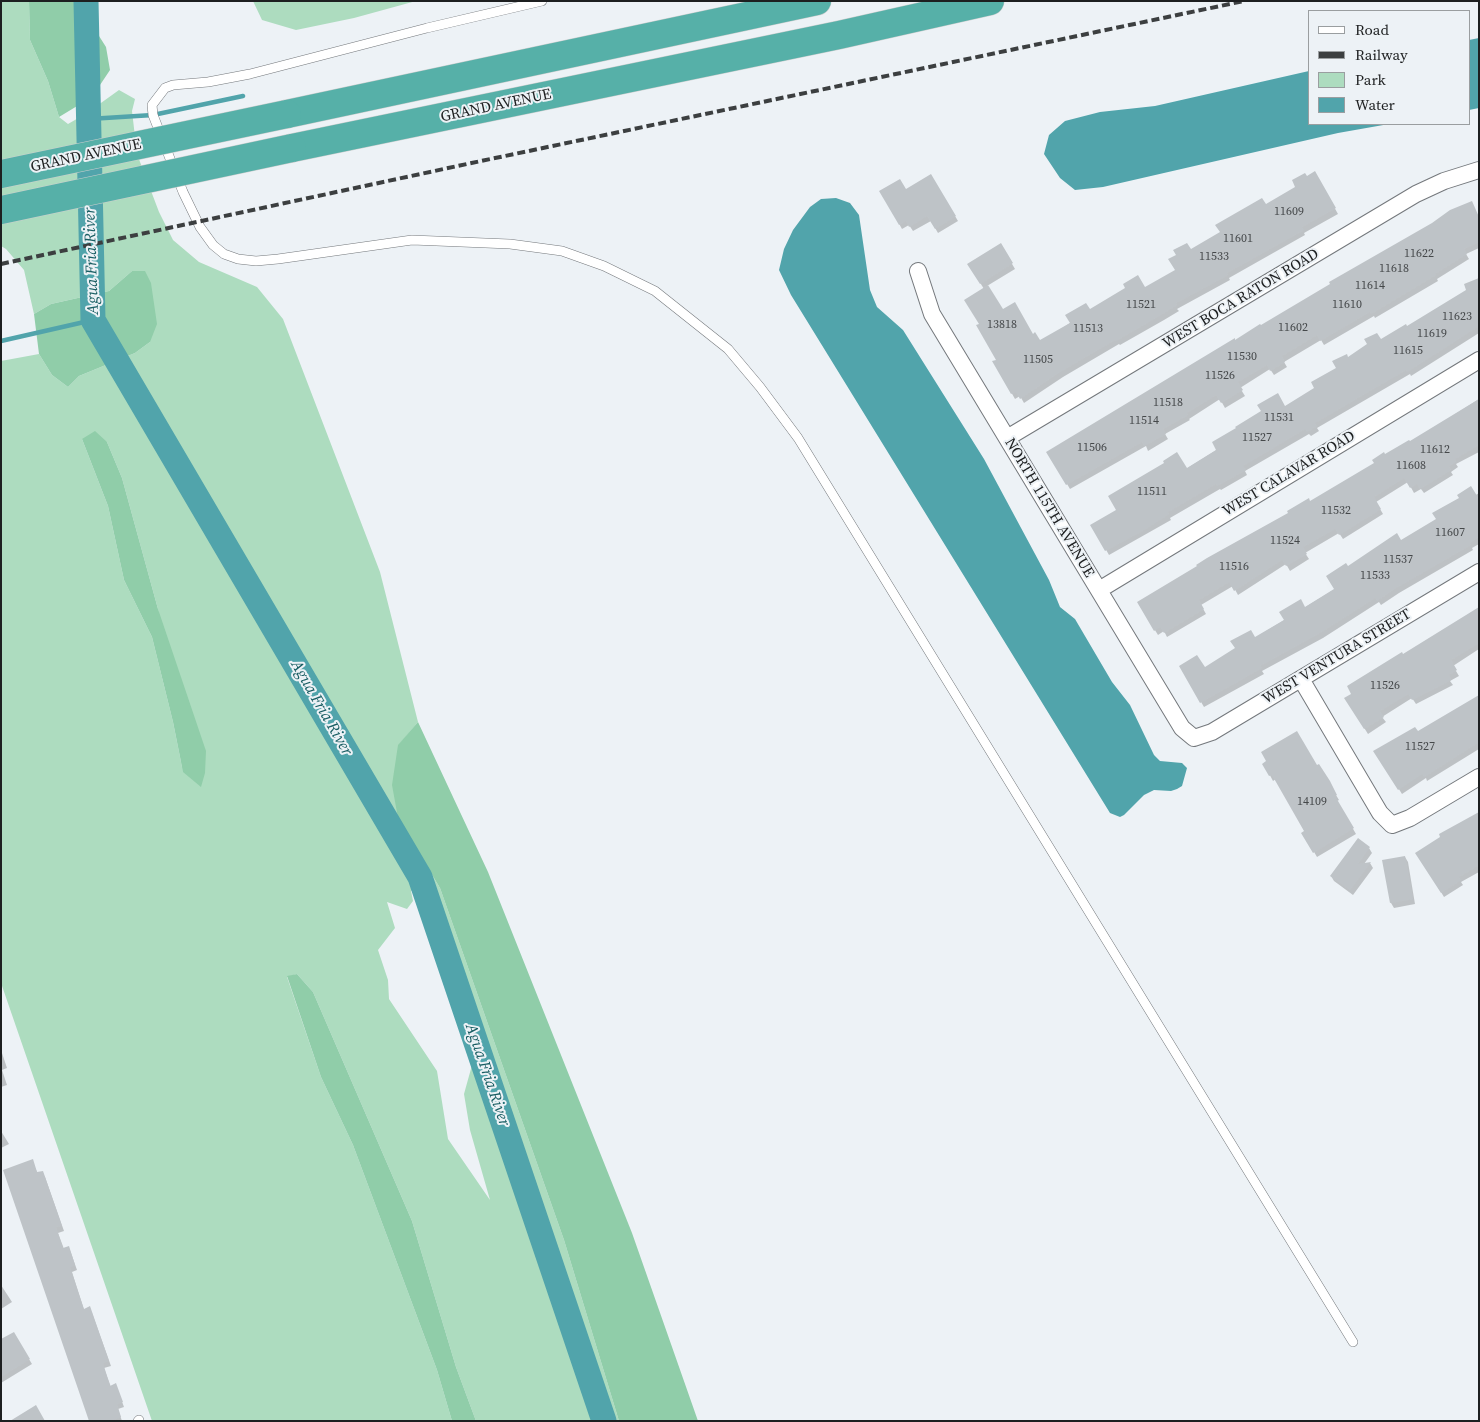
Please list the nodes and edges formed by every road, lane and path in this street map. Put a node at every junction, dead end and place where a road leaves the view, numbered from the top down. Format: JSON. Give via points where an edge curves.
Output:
{"nodes":[{"id":1,"x":542,"y":1,"type":"edge"},
{"id":2,"x":817,"y":1,"type":"edge"},
{"id":3,"x":990,"y":1,"type":"edge"},
{"id":4,"x":1479,"y":170,"type":"edge"},
{"id":5,"x":1,"y":174,"type":"edge"},
{"id":6,"x":1,"y":210,"type":"edge"},
{"id":7,"x":918,"y":271,"type":"dead end"},
{"id":8,"x":1479,"y":360,"type":"edge"},
{"id":9,"x":1007,"y":438,"type":"junction"},
{"id":10,"x":1479,"y":572,"type":"edge"},
{"id":11,"x":1099,"y":590,"type":"junction"},
{"id":12,"x":1301,"y":679,"type":"junction"},
{"id":13,"x":1194,"y":738,"type":"joint"},
{"id":14,"x":1479,"y":777,"type":"edge"},
{"id":15,"x":1352,"y":1342,"type":"dead end"}],
"edges":[{"from":1,"to":15,"type":"lane","via":[[250,74],[165,88],[152,105],[153,115],[200,227],[224,254],[256,261],[412,240],[510,244],[562,251],[604,266],[655,292],[728,349],[798,438]]},
{"from":2,"to":5,"type":"highway","name":"GRAND AVENUE","bridge":true},
{"from":3,"to":6,"type":"highway","name":"GRAND AVENUE","bridge":true},
{"from":4,"to":9,"type":"street","name":"WEST BOCA RATON ROAD","via":[[1416,194]]},
{"from":7,"to":9,"type":"street","name":"NORTH 115TH AVENUE","via":[[932,314]]},
{"from":8,"to":11,"type":"street","name":"WEST CALAVAR ROAD"},
{"from":9,"to":11,"type":"street","name":"NORTH 115TH AVENUE"},
{"from":10,"to":12,"type":"street","name":"WEST VENTURA STREET"},
{"from":11,"to":13,"type":"street","name":"NORTH 115TH AVENUE","via":[[1182,728]]},
{"from":12,"to":13,"type":"street","name":"WEST VENTURA STREET","via":[[1212,732]]},
{"from":12,"to":14,"type":"street","via":[[1380,813],[1392,825],[1410,818]]}]}
